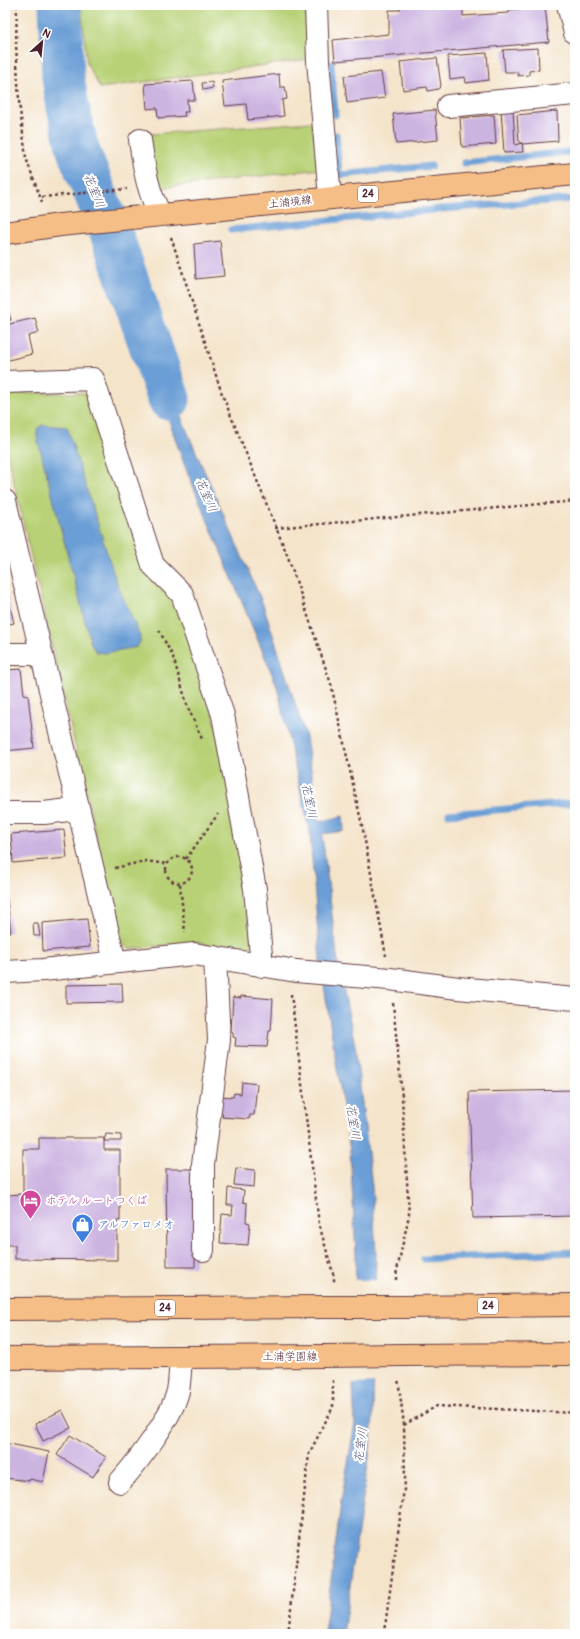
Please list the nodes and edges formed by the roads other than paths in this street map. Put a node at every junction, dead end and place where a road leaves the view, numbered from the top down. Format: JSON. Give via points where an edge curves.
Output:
{"nodes":[{"id":1,"x":316,"y":5,"type":"edge"},
{"id":2,"x":568,"y":5,"type":"edge"},
{"id":3,"x":575,"y":33,"type":"edge"},
{"id":4,"x":575,"y":94,"type":"edge"},
{"id":5,"x":448,"y":106,"type":"dead end"},
{"id":6,"x":140,"y":140,"type":"dead end"},
{"id":7,"x":575,"y":174,"type":"edge"},
{"id":8,"x":330,"y":198,"type":"junction"},
{"id":9,"x":154,"y":216,"type":"junction"},
{"id":10,"x":5,"y":233,"type":"edge"},
{"id":11,"x":5,"y":382,"type":"edge"},
{"id":12,"x":6,"y":507,"type":"edge"},
{"id":13,"x":5,"y":654,"type":"edge"},
{"id":14,"x":41,"y":654,"type":"junction"},
{"id":15,"x":78,"y":809,"type":"junction"},
{"id":16,"x":5,"y":813,"type":"edge"},
{"id":17,"x":215,"y":957,"type":"junction"},
{"id":18,"x":115,"y":962,"type":"junction"},
{"id":19,"x":262,"y":966,"type":"junction"},
{"id":20,"x":5,"y":972,"type":"edge"},
{"id":21,"x":575,"y":999,"type":"edge"},
{"id":22,"x":203,"y":1250,"type":"dead end"},
{"id":23,"x":575,"y":1305,"type":"edge"},
{"id":24,"x":5,"y":1309,"type":"edge"},
{"id":25,"x":575,"y":1354,"type":"edge"},
{"id":26,"x":181,"y":1357,"type":"junction"},
{"id":27,"x":5,"y":1358,"type":"edge"},
{"id":28,"x":120,"y":1482,"type":"dead end"}],
"edges":[{"from":1,"to":8,"type":"street","via":[[318,61]]},
{"from":2,"to":3,"type":"street"},
{"from":4,"to":5,"type":"street"},
{"from":6,"to":9,"type":"street"},
{"from":7,"to":8,"type":"main road","name":"土浦境線","number":"24"},
{"from":8,"to":9,"type":"main road","name":"土浦境線","number":"24"},
{"from":9,"to":10,"type":"main road","name":"土浦境線","number":"24"},
{"from":11,"to":19,"type":"street","via":[[93,380],[153,565],[182,594],[223,716],[255,889]]},
{"from":12,"to":14,"type":"street"},
{"from":13,"to":14,"type":"street"},
{"from":14,"to":15,"type":"street"},
{"from":15,"to":16,"type":"street","via":[[44,813]]},
{"from":15,"to":18,"type":"street"},
{"from":17,"to":18,"type":"street","via":[[187,954]]},
{"from":17,"to":19,"type":"street"},
{"from":17,"to":22,"type":"street","via":[[219,1040],[203,1164]]},
{"from":18,"to":20,"type":"street"},
{"from":19,"to":21,"type":"street"},
{"from":23,"to":24,"type":"main road","number":"24","bridge":true},
{"from":25,"to":26,"type":"main road","name":"土浦学園線","bridge":true},
{"from":26,"to":27,"type":"main road","name":"土浦学園線"},
{"from":26,"to":28,"type":"street","via":[[178,1391],[172,1407],[135,1464]]}]}
